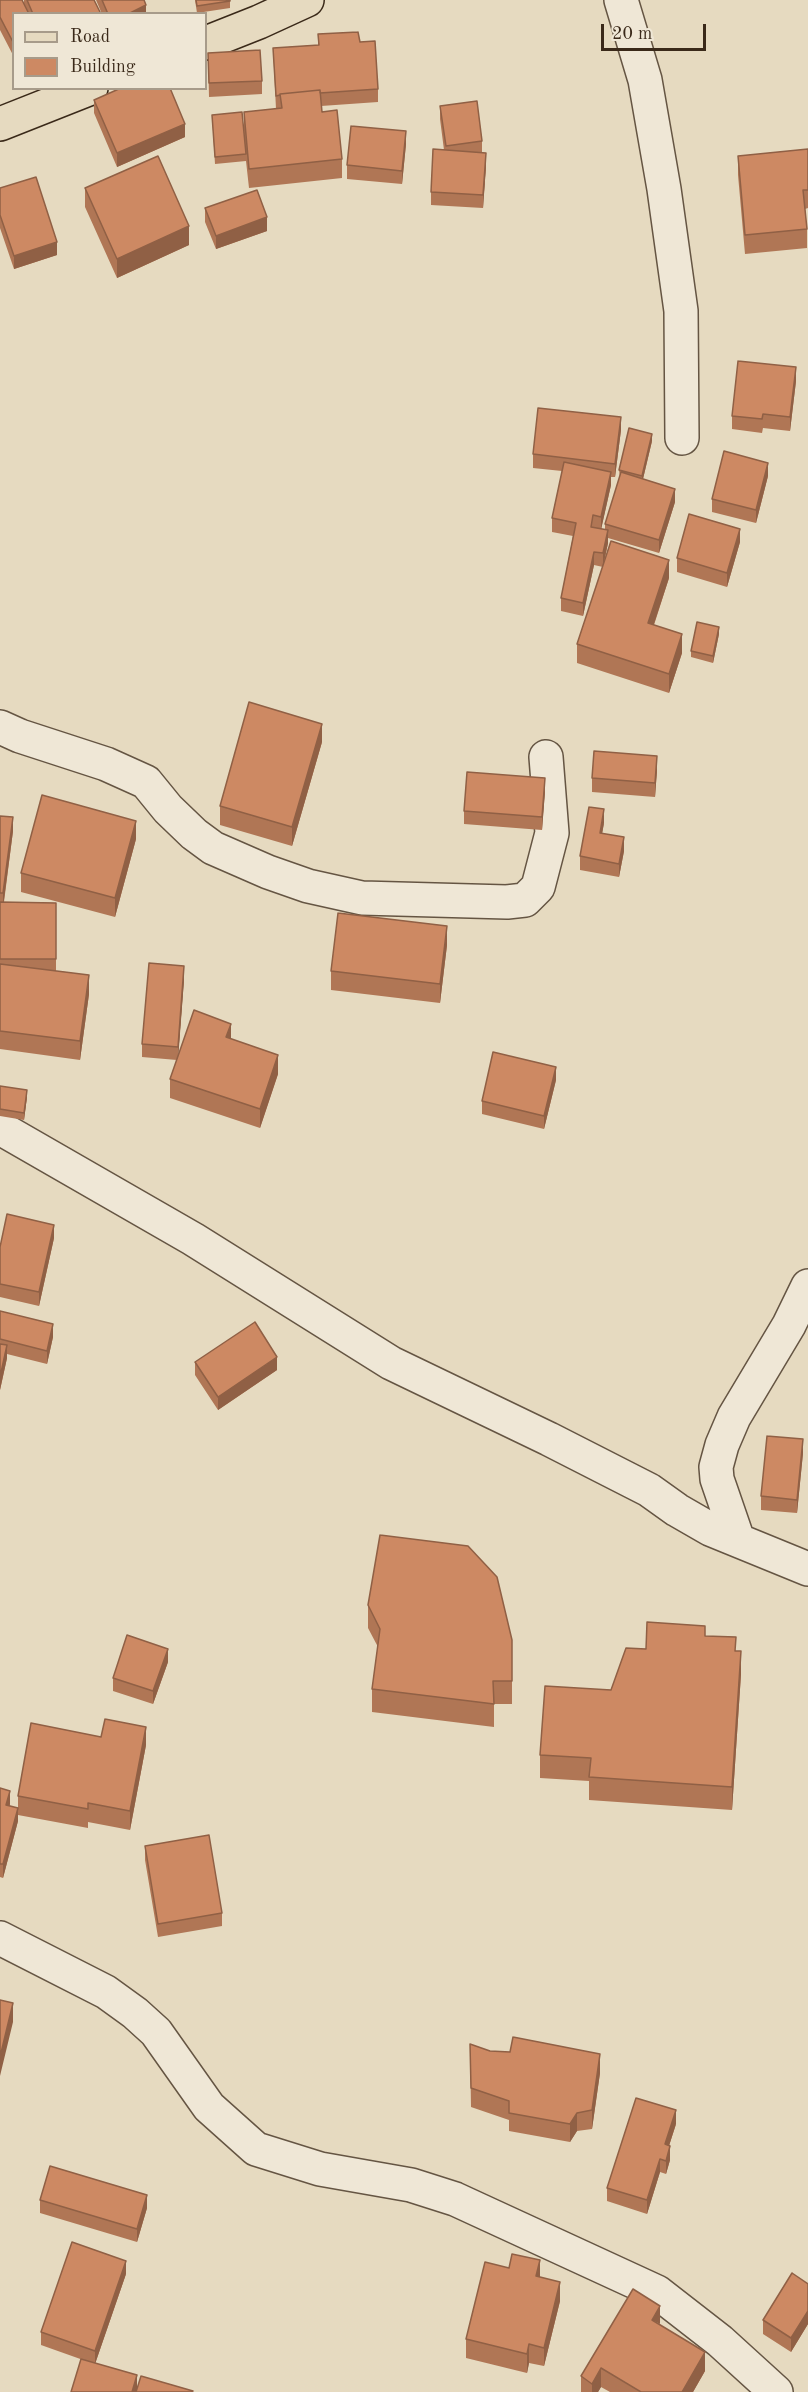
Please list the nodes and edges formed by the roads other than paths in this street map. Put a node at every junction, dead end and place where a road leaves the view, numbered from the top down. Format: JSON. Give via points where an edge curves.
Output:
{"nodes":[{"id":1,"x":307,"y":0,"type":"edge"},
{"id":2,"x":621,"y":0,"type":"edge"},
{"id":3,"x":207,"y":43,"type":"edge"},
{"id":4,"x":87,"y":90,"type":"edge"},
{"id":5,"x":0,"y":124,"type":"edge"},
{"id":6,"x":682,"y":438,"type":"dead end"},
{"id":7,"x":0,"y":727,"type":"edge"},
{"id":8,"x":546,"y":757,"type":"dead end"},
{"id":9,"x":0,"y":1128,"type":"edge"},
{"id":10,"x":808,"y":1286,"type":"edge"},
{"id":11,"x":738,"y":1540,"type":"junction"},
{"id":12,"x":808,"y":1569,"type":"edge"},
{"id":13,"x":0,"y":1938,"type":"edge"},
{"id":14,"x":776,"y":2392,"type":"edge"}],
"edges":[{"from":1,"to":3,"type":"main road"},
{"from":2,"to":6,"type":"street","via":[[645,80],[681,311]]},
{"from":4,"to":5,"type":"main road"},
{"from":7,"to":8,"type":"street","via":[[106,764],[146,783],[168,809],[213,848],[308,886],[362,897],[525,900],[538,887],[552,833]]},
{"from":9,"to":11,"type":"street","via":[[193,1239],[391,1363],[619,1474],[676,1510]]},
{"from":10,"to":11,"type":"street","via":[[722,1445],[717,1479]]},
{"from":11,"to":12,"type":"street"},
{"from":13,"to":14,"type":"street","via":[[106,1992],[135,2013],[156,2032],[209,2107],[256,2149],[320,2169],[411,2185],[455,2199],[657,2292],[720,2341]]}]}
